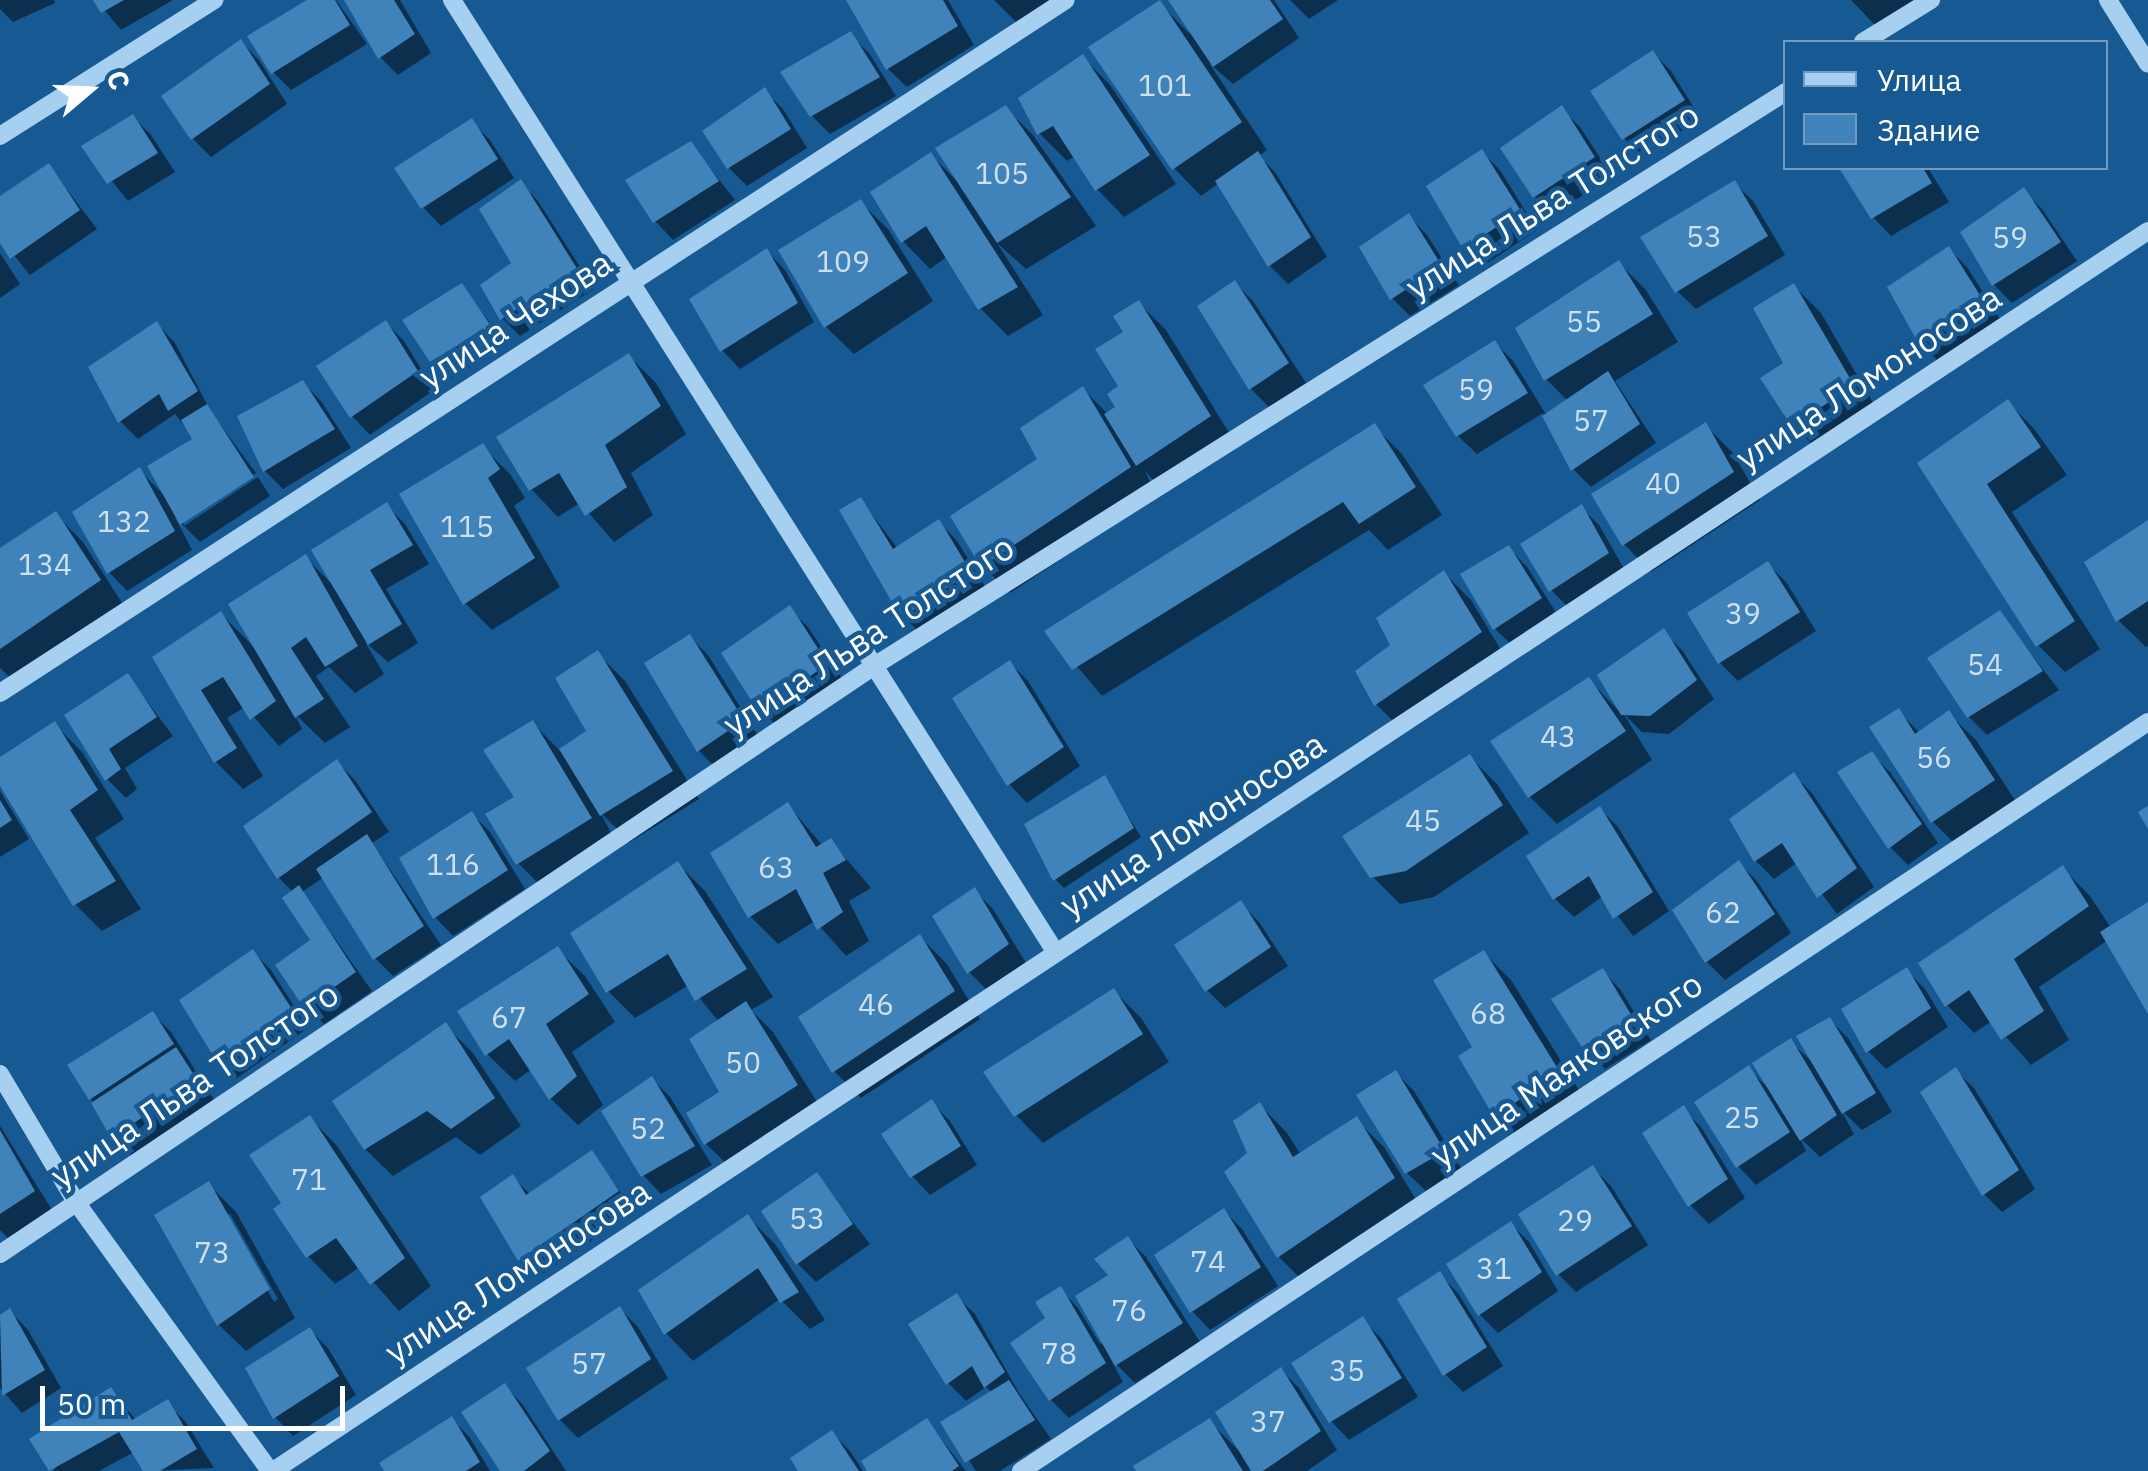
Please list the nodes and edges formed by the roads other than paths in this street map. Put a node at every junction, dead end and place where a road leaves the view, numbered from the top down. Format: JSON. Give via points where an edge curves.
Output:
{"nodes":[{"id":1,"x":214,"y":0,"type":"edge"},
{"id":2,"x":452,"y":0,"type":"edge"},
{"id":3,"x":1066,"y":0,"type":"edge"},
{"id":4,"x":1931,"y":0,"type":"edge"},
{"id":5,"x":2108,"y":0,"type":"edge"},
{"id":6,"x":1867,"y":40,"type":"edge"},
{"id":7,"x":2148,"y":64,"type":"edge"},
{"id":8,"x":1783,"y":94,"type":"edge"},
{"id":9,"x":0,"y":136,"type":"edge"},
{"id":10,"x":2148,"y":231,"type":"edge"},
{"id":11,"x":631,"y":282,"type":"junction"},
{"id":12,"x":874,"y":666,"type":"junction"},
{"id":13,"x":0,"y":693,"type":"edge"},
{"id":14,"x":2148,"y":722,"type":"edge"},
{"id":15,"x":1056,"y":953,"type":"junction"},
{"id":16,"x":0,"y":1074,"type":"edge"},
{"id":17,"x":76,"y":1202,"type":"junction"},
{"id":18,"x":0,"y":1254,"type":"edge"},
{"id":19,"x":271,"y":1471,"type":"edge"},
{"id":20,"x":1021,"y":1471,"type":"edge"}],
"edges":[{"from":1,"to":9,"type":"street"},
{"from":2,"to":11,"type":"street"},
{"from":3,"to":11,"type":"street","name":"улица Чехова"},
{"from":4,"to":6,"type":"street"},
{"from":5,"to":7,"type":"street"},
{"from":8,"to":12,"type":"street","name":"улица Льва Толстого"},
{"from":10,"to":15,"type":"street","name":"улица Ломоносова"},
{"from":11,"to":12,"type":"street"},
{"from":11,"to":13,"type":"street","name":"улица Чехова"},
{"from":12,"to":15,"type":"street"},
{"from":12,"to":17,"type":"street","name":"улица Льва Толстого"},
{"from":14,"to":20,"type":"street","name":"улица Маяковского"},
{"from":15,"to":19,"type":"street","name":"улица Ломоносова"},
{"from":16,"to":17,"type":"street"},
{"from":17,"to":18,"type":"street","name":"улица Льва Толстого"},
{"from":17,"to":19,"type":"street"}]}
